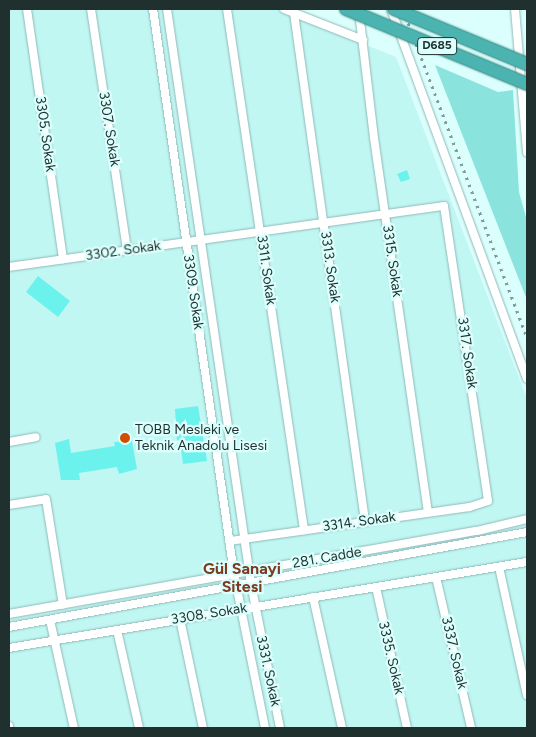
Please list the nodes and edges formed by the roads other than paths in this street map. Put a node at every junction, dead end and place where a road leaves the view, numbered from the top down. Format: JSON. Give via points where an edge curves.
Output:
{"nodes":[{"id":1,"x":27,"y":9,"type":"edge"},
{"id":2,"x":91,"y":9,"type":"edge"},
{"id":3,"x":153,"y":9,"type":"edge"},
{"id":4,"x":167,"y":9,"type":"edge"},
{"id":5,"x":227,"y":9,"type":"edge"},
{"id":6,"x":284,"y":9,"type":"edge"},
{"id":7,"x":346,"y":9,"type":"edge"},
{"id":8,"x":359,"y":9,"type":"edge"},
{"id":9,"x":393,"y":9,"type":"edge"},
{"id":10,"x":515,"y":9,"type":"edge"},
{"id":11,"x":294,"y":13,"type":"junction"},
{"id":12,"x":363,"y":40,"type":"junction"},
{"id":13,"x":527,"y":64,"type":"edge"},
{"id":14,"x":527,"y":84,"type":"edge"},
{"id":15,"x":527,"y":152,"type":"edge"},
{"id":16,"x":444,"y":206,"type":"joint"},
{"id":17,"x":385,"y":215,"type":"junction"},
{"id":18,"x":324,"y":223,"type":"junction"},
{"id":19,"x":260,"y":232,"type":"junction"},
{"id":20,"x":200,"y":240,"type":"junction"},
{"id":21,"x":186,"y":242,"type":"junction"},
{"id":22,"x":127,"y":250,"type":"junction"},
{"id":23,"x":63,"y":259,"type":"junction"},
{"id":24,"x":9,"y":266,"type":"edge"},
{"id":25,"x":527,"y":379,"type":"edge"},
{"id":26,"x":36,"y":437,"type":"dead end"},
{"id":27,"x":9,"y":442,"type":"edge"},
{"id":28,"x":488,"y":501,"type":"joint"},
{"id":29,"x":9,"y":505,"type":"edge"},
{"id":30,"x":428,"y":512,"type":"junction"},
{"id":31,"x":527,"y":519,"type":"edge"},
{"id":32,"x":365,"y":521,"type":"junction"},
{"id":33,"x":304,"y":530,"type":"junction"},
{"id":34,"x":527,"y":532,"type":"edge"},
{"id":35,"x":244,"y":539,"type":"junction"},
{"id":36,"x":229,"y":541,"type":"junction"},
{"id":37,"x":527,"y":562,"type":"edge"},
{"id":38,"x":499,"y":566,"type":"junction"},
{"id":39,"x":249,"y":572,"type":"junction"},
{"id":40,"x":234,"y":574,"type":"junction"},
{"id":41,"x":436,"y":577,"type":"junction"},
{"id":42,"x":251,"y":584,"type":"junction"},
{"id":43,"x":236,"y":586,"type":"junction"},
{"id":44,"x":376,"y":587,"type":"junction"},
{"id":45,"x":312,"y":597,"type":"junction"},
{"id":46,"x":63,"y":605,"type":"junction"},
{"id":47,"x":255,"y":607,"type":"junction"},
{"id":48,"x":240,"y":609,"type":"junction"},
{"id":49,"x":9,"y":614,"type":"edge"},
{"id":50,"x":180,"y":619,"type":"junction"},
{"id":51,"x":50,"y":620,"type":"junction"},
{"id":52,"x":9,"y":627,"type":"edge"},
{"id":53,"x":117,"y":630,"type":"junction"},
{"id":54,"x":54,"y":640,"type":"junction"},
{"id":55,"x":9,"y":648,"type":"edge"},
{"id":56,"x":527,"y":695,"type":"edge"},
{"id":57,"x":74,"y":728,"type":"edge"},
{"id":58,"x":138,"y":728,"type":"edge"},
{"id":59,"x":203,"y":728,"type":"edge"},
{"id":60,"x":265,"y":728,"type":"edge"},
{"id":61,"x":280,"y":728,"type":"edge"},
{"id":62,"x":342,"y":728,"type":"edge"},
{"id":63,"x":407,"y":728,"type":"edge"},
{"id":64,"x":471,"y":728,"type":"edge"}],
"edges":[{"from":1,"to":23,"type":"street","name":"3305. Sokak"},
{"from":2,"to":22,"type":"street","name":"3307. Sokak"},
{"from":3,"to":21,"type":"street","name":"3309. Sokak"},
{"from":4,"to":20,"type":"street","name":"3309. Sokak"},
{"from":5,"to":19,"type":"street","name":"3311. Sokak"},
{"from":6,"to":11,"type":"street"},
{"from":7,"to":14,"type":"highway","number":"D685","bridge":true},
{"from":8,"to":12,"type":"street","name":"3315. Sokak"},
{"from":9,"to":13,"type":"highway","number":"D685","bridge":true},
{"from":9,"to":25,"type":"street"},
{"from":10,"to":15,"type":"street"},
{"from":11,"to":12,"type":"street"},
{"from":11,"to":18,"type":"street","name":"3313. Sokak"},
{"from":12,"to":17,"type":"street","name":"3315. Sokak"},
{"from":16,"to":17,"type":"street","name":"3302. Sokak"},
{"from":16,"to":28,"type":"street","name":"3317. Sokak"},
{"from":17,"to":18,"type":"street","name":"3302. Sokak"},
{"from":17,"to":30,"type":"street","name":"3315. Sokak"},
{"from":18,"to":19,"type":"street","name":"3302. Sokak"},
{"from":18,"to":32,"type":"street","name":"3313. Sokak"},
{"from":19,"to":20,"type":"street","name":"3302. Sokak"},
{"from":19,"to":33,"type":"street","name":"3311. Sokak"},
{"from":20,"to":21,"type":"street","name":"3302. Sokak"},
{"from":20,"to":35,"type":"street","name":"3309. Sokak"},
{"from":21,"to":22,"type":"street","name":"3302. Sokak"},
{"from":21,"to":36,"type":"street","name":"3309. Sokak"},
{"from":22,"to":23,"type":"street","name":"3302. Sokak"},
{"from":23,"to":24,"type":"street","name":"3302. Sokak"},
{"from":26,"to":27,"type":"street"},
{"from":28,"to":30,"type":"street","name":"3314. Sokak"},
{"from":29,"to":46,"type":"street","via":[[46,499]]},
{"from":30,"to":32,"type":"street","name":"3314. Sokak"},
{"from":31,"to":39,"type":"street","name":"281. Cadde"},
{"from":32,"to":33,"type":"street","name":"3314. Sokak"},
{"from":33,"to":35,"type":"street","name":"3314. Sokak"},
{"from":34,"to":42,"type":"street","name":"281. Cadde"},
{"from":35,"to":36,"type":"street","name":"3314. Sokak"},
{"from":35,"to":39,"type":"street","name":"3309. Sokak"},
{"from":36,"to":40,"type":"street","name":"3309. Sokak"},
{"from":37,"to":38,"type":"street","name":"3308. Sokak"},
{"from":38,"to":41,"type":"street","name":"3308. Sokak"},
{"from":38,"to":56,"type":"street"},
{"from":39,"to":40,"type":"street","name":"281. Cadde"},
{"from":39,"to":42,"type":"street","name":"3309. Sokak"},
{"from":40,"to":43,"type":"street","name":"3309. Sokak"},
{"from":40,"to":46,"type":"street","name":"281. Cadde"},
{"from":41,"to":44,"type":"street","name":"3308. Sokak"},
{"from":41,"to":64,"type":"street","name":"3337. Sokak"},
{"from":42,"to":43,"type":"street","name":"281. Cadde"},
{"from":42,"to":47,"type":"street","name":"3331. Sokak"},
{"from":43,"to":48,"type":"street","name":"3331. Sokak"},
{"from":43,"to":51,"type":"street","name":"281. Cadde"},
{"from":44,"to":45,"type":"street","name":"3308. Sokak"},
{"from":44,"to":63,"type":"street","name":"3335. Sokak"},
{"from":45,"to":47,"type":"street","name":"3308. Sokak"},
{"from":45,"to":62,"type":"street"},
{"from":46,"to":49,"type":"street","name":"281. Cadde"},
{"from":47,"to":48,"type":"street","name":"3308. Sokak"},
{"from":47,"to":61,"type":"street","name":"3331. Sokak"},
{"from":48,"to":50,"type":"street","name":"3308. Sokak"},
{"from":48,"to":60,"type":"street","name":"3331. Sokak"},
{"from":50,"to":53,"type":"street","name":"3308. Sokak"},
{"from":50,"to":59,"type":"street"},
{"from":51,"to":52,"type":"street","name":"281. Cadde"},
{"from":51,"to":54,"type":"street"},
{"from":53,"to":54,"type":"street","name":"3308. Sokak"},
{"from":53,"to":58,"type":"street"},
{"from":54,"to":55,"type":"street","name":"3308. Sokak"},
{"from":54,"to":57,"type":"street"}]}
